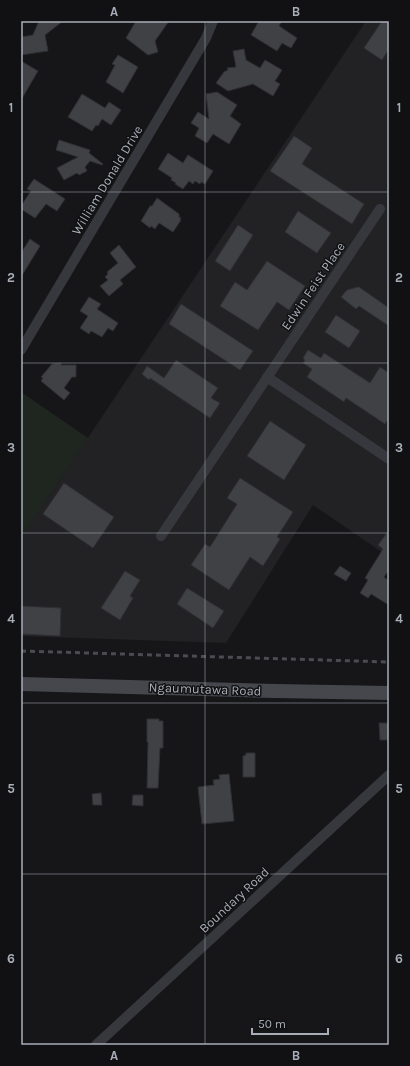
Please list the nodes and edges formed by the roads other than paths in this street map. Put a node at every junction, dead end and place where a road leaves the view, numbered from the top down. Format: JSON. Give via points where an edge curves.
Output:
{"nodes":[{"id":1,"x":213,"y":21,"type":"edge"},
{"id":2,"x":380,"y":208,"type":"dead end"},
{"id":3,"x":21,"y":350,"type":"edge"},
{"id":4,"x":267,"y":377,"type":"junction"},
{"id":5,"x":389,"y":459,"type":"edge"},
{"id":6,"x":161,"y":536,"type":"dead end"},
{"id":7,"x":21,"y":684,"type":"edge"},
{"id":8,"x":389,"y":693,"type":"edge"},
{"id":9,"x":389,"y":775,"type":"edge"},
{"id":10,"x":96,"y":1045,"type":"edge"}],
"edges":[{"from":1,"to":3,"type":"street","name":"William Donald Drive","via":[[206,38]]},
{"from":2,"to":4,"type":"street","name":"Edwin Feist Place"},
{"from":4,"to":5,"type":"street"},
{"from":4,"to":6,"type":"street","name":"Edwin Feist Place"},
{"from":7,"to":8,"type":"main road","name":"Ngaumutawa Road"},
{"from":9,"to":10,"type":"street","name":"Boundary Road"}]}
